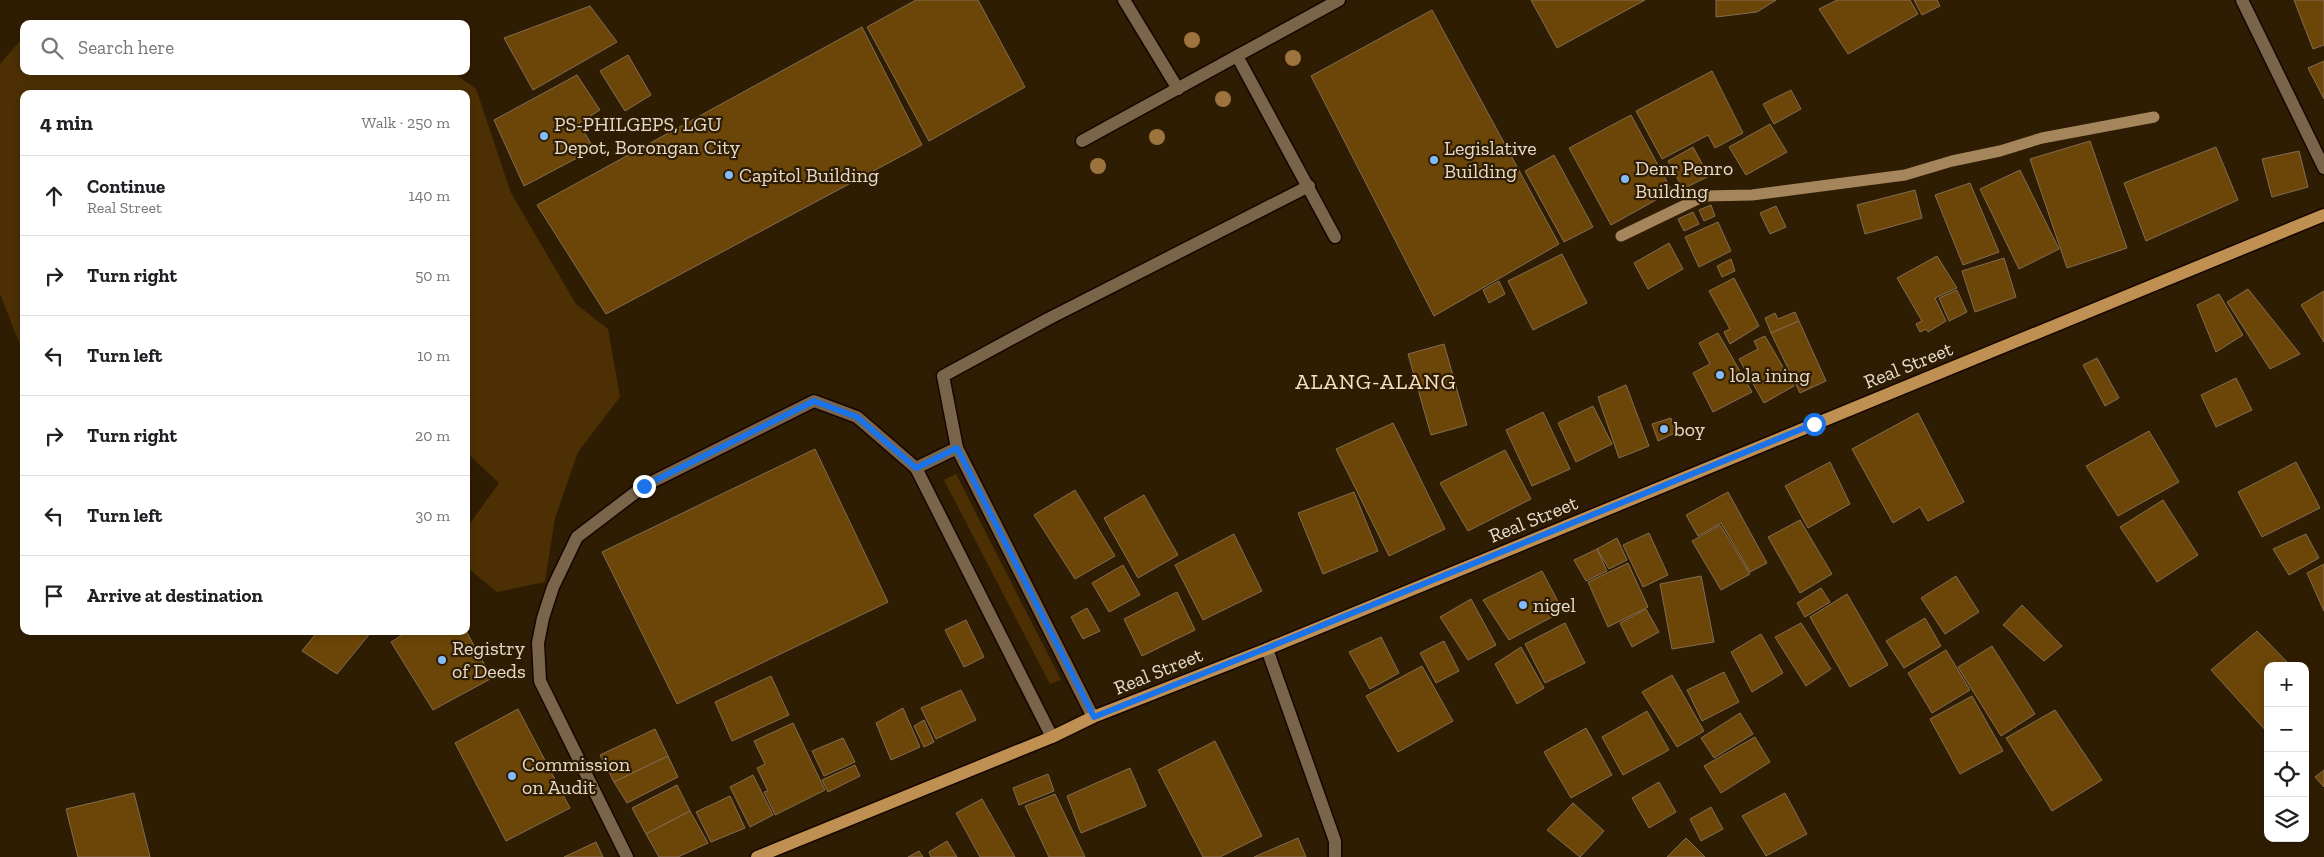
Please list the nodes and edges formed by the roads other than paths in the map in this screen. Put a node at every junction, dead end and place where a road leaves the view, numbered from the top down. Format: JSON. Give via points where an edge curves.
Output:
{"nodes":[{"id":1,"x":1124,"y":0,"type":"edge"},
{"id":2,"x":1339,"y":0,"type":"edge"},
{"id":3,"x":2242,"y":0,"type":"edge"},
{"id":4,"x":1237,"y":56,"type":"junction"},
{"id":5,"x":1178,"y":89,"type":"junction"},
{"id":6,"x":1082,"y":141,"type":"dead end"},
{"id":7,"x":2324,"y":168,"type":"edge"},
{"id":8,"x":1308,"y":186,"type":"junction"},
{"id":9,"x":2324,"y":215,"type":"edge"},
{"id":10,"x":1335,"y":236,"type":"dead end"},
{"id":11,"x":957,"y":448,"type":"junction"},
{"id":12,"x":916,"y":468,"type":"junction"},
{"id":13,"x":1267,"y":648,"type":"junction"},
{"id":14,"x":1094,"y":717,"type":"junction"},
{"id":15,"x":1052,"y":737,"type":"junction"},
{"id":16,"x":627,"y":857,"type":"edge"},
{"id":17,"x":757,"y":857,"type":"edge"},
{"id":18,"x":1335,"y":857,"type":"edge"}],
"edges":[{"from":1,"to":5,"type":"street"},
{"from":2,"to":4,"type":"street"},
{"from":3,"to":7,"type":"street"},
{"from":4,"to":5,"type":"street"},
{"from":4,"to":8,"type":"street"},
{"from":5,"to":6,"type":"street"},
{"from":8,"to":10,"type":"street"},
{"from":8,"to":11,"type":"street","via":[[943,376]]},
{"from":9,"to":13,"type":"main road","name":"Real Street"},
{"from":11,"to":12,"type":"street"},
{"from":11,"to":14,"type":"street"},
{"from":12,"to":15,"type":"street"},
{"from":12,"to":16,"type":"street","via":[[857,417],[814,401],[644,486],[577,538],[553,587],[543,618],[538,643],[540,681]]},
{"from":13,"to":14,"type":"main road","name":"Real Street"},
{"from":13,"to":18,"type":"street","via":[[1335,841]]},
{"from":14,"to":15,"type":"main road","name":"Real Street"},
{"from":15,"to":17,"type":"main road","name":"Real Street"}]}
